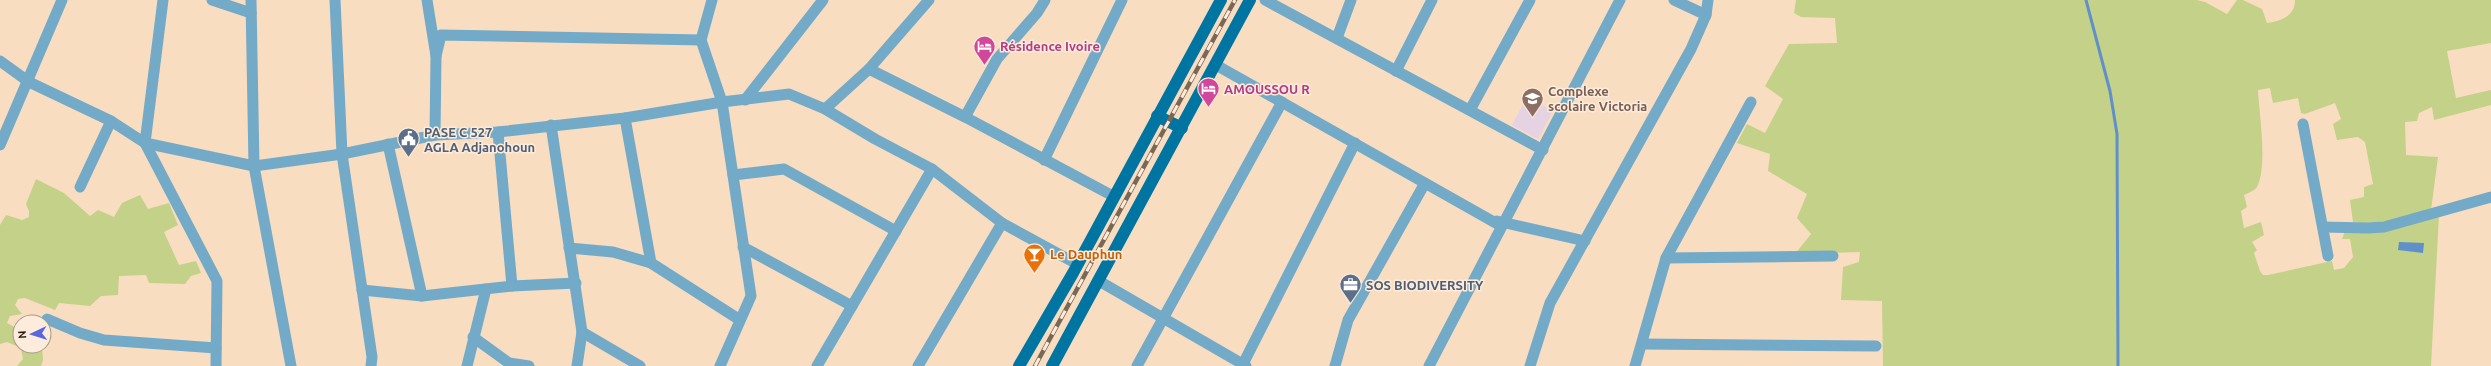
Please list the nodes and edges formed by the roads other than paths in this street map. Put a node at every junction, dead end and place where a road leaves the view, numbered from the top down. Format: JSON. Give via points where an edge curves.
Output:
{"nodes":[{"id":1,"x":62,"y":0,"type":"edge"},
{"id":2,"x":163,"y":0,"type":"edge"},
{"id":3,"x":212,"y":0,"type":"edge"},
{"id":4,"x":251,"y":0,"type":"edge"},
{"id":5,"x":335,"y":0,"type":"edge"},
{"id":6,"x":427,"y":0,"type":"edge"},
{"id":7,"x":823,"y":0,"type":"edge"},
{"id":8,"x":929,"y":0,"type":"edge"},
{"id":9,"x":1045,"y":0,"type":"edge"},
{"id":10,"x":1122,"y":0,"type":"edge"},
{"id":11,"x":1221,"y":0,"type":"edge"},
{"id":12,"x":1250,"y":0,"type":"edge"},
{"id":13,"x":1265,"y":0,"type":"edge"},
{"id":14,"x":1352,"y":0,"type":"edge"},
{"id":15,"x":1432,"y":0,"type":"edge"},
{"id":16,"x":1530,"y":0,"type":"edge"},
{"id":17,"x":1620,"y":0,"type":"edge"},
{"id":18,"x":1674,"y":0,"type":"edge"},
{"id":19,"x":1708,"y":0,"type":"edge"},
{"id":20,"x":713,"y":2,"type":"edge"},
{"id":21,"x":251,"y":13,"type":"junction"},
{"id":22,"x":1706,"y":15,"type":"junction"},
{"id":23,"x":1336,"y":38,"type":"junction"},
{"id":24,"x":701,"y":40,"type":"junction"},
{"id":25,"x":436,"y":56,"type":"junction"},
{"id":26,"x":0,"y":60,"type":"edge"},
{"id":27,"x":1216,"y":65,"type":"junction"},
{"id":28,"x":869,"y":69,"type":"junction"},
{"id":29,"x":1396,"y":71,"type":"junction"},
{"id":30,"x":29,"y":82,"type":"junction"},
{"id":31,"x":745,"y":100,"type":"junction"},
{"id":32,"x":722,"y":102,"type":"junction"},
{"id":33,"x":1282,"y":102,"type":"junction"},
{"id":34,"x":1750,"y":102,"type":"dead end"},
{"id":35,"x":825,"y":109,"type":"junction"},
{"id":36,"x":1470,"y":110,"type":"junction"},
{"id":37,"x":1157,"y":116,"type":"junction"},
{"id":38,"x":965,"y":117,"type":"junction"},
{"id":39,"x":625,"y":118,"type":"junction"},
{"id":40,"x":111,"y":121,"type":"junction"},
{"id":41,"x":2303,"y":124,"type":"dead end"},
{"id":42,"x":551,"y":125,"type":"junction"},
{"id":43,"x":1182,"y":128,"type":"junction"},
{"id":44,"x":498,"y":132,"type":"junction"},
{"id":45,"x":435,"y":135,"type":"junction"},
{"id":46,"x":145,"y":143,"type":"junction"},
{"id":47,"x":1355,"y":143,"type":"junction"},
{"id":48,"x":388,"y":144,"type":"junction"},
{"id":49,"x":0,"y":145,"type":"edge"},
{"id":50,"x":1543,"y":150,"type":"junction"},
{"id":51,"x":342,"y":154,"type":"junction"},
{"id":52,"x":1044,"y":160,"type":"junction"},
{"id":53,"x":254,"y":166,"type":"junction"},
{"id":54,"x":932,"y":169,"type":"junction"},
{"id":55,"x":732,"y":175,"type":"junction"},
{"id":56,"x":1425,"y":183,"type":"junction"},
{"id":57,"x":80,"y":187,"type":"dead end"},
{"id":58,"x":1113,"y":196,"type":"junction"},
{"id":59,"x":2491,"y":197,"type":"edge"},
{"id":60,"x":1002,"y":224,"type":"junction"},
{"id":61,"x":1502,"y":224,"type":"junction"},
{"id":62,"x":2323,"y":227,"type":"junction"},
{"id":63,"x":896,"y":231,"type":"junction"},
{"id":64,"x":1585,"y":241,"type":"junction"},
{"id":65,"x":743,"y":247,"type":"junction"},
{"id":66,"x":569,"y":248,"type":"junction"},
{"id":67,"x":1833,"y":256,"type":"dead end"},
{"id":68,"x":2328,"y":256,"type":"dead end"},
{"id":69,"x":1666,"y":258,"type":"junction"},
{"id":70,"x":650,"y":263,"type":"junction"},
{"id":71,"x":1077,"y":264,"type":"junction"},
{"id":72,"x":1099,"y":281,"type":"junction"},
{"id":73,"x":576,"y":283,"type":"junction"},
{"id":74,"x":512,"y":286,"type":"junction"},
{"id":75,"x":486,"y":289,"type":"junction"},
{"id":76,"x":362,"y":290,"type":"junction"},
{"id":77,"x":422,"y":296,"type":"junction"},
{"id":78,"x":852,"y":306,"type":"junction"},
{"id":79,"x":1163,"y":318,"type":"junction"},
{"id":80,"x":740,"y":320,"type":"junction"},
{"id":81,"x":52,"y":321,"type":"edge"},
{"id":82,"x":582,"y":332,"type":"junction"},
{"id":83,"x":473,"y":337,"type":"junction"},
{"id":84,"x":1642,"y":344,"type":"junction"},
{"id":85,"x":1876,"y":346,"type":"dead end"},
{"id":86,"x":216,"y":348,"type":"junction"},
{"id":87,"x":1244,"y":365,"type":"edge"},
{"id":88,"x":216,"y":366,"type":"edge"},
{"id":89,"x":291,"y":366,"type":"edge"},
{"id":90,"x":371,"y":366,"type":"edge"},
{"id":91,"x":467,"y":366,"type":"edge"},
{"id":92,"x":529,"y":366,"type":"edge"},
{"id":93,"x":577,"y":366,"type":"edge"},
{"id":94,"x":640,"y":366,"type":"edge"},
{"id":95,"x":720,"y":366,"type":"edge"},
{"id":96,"x":817,"y":366,"type":"edge"},
{"id":97,"x":918,"y":366,"type":"edge"},
{"id":98,"x":1019,"y":366,"type":"edge"},
{"id":99,"x":1052,"y":366,"type":"edge"},
{"id":100,"x":1137,"y":366,"type":"edge"},
{"id":101,"x":1335,"y":366,"type":"edge"},
{"id":102,"x":1429,"y":366,"type":"edge"},
{"id":103,"x":1530,"y":366,"type":"edge"},
{"id":104,"x":1635,"y":366,"type":"edge"}],
"edges":[{"from":1,"to":30,"type":"street"},
{"from":2,"to":46,"type":"street"},
{"from":3,"to":21,"type":"street"},
{"from":4,"to":21,"type":"street"},
{"from":5,"to":51,"type":"street"},
{"from":6,"to":25,"type":"street"},
{"from":7,"to":31,"type":"street"},
{"from":8,"to":28,"type":"street"},
{"from":9,"to":38,"type":"street","via":[[997,59]]},
{"from":10,"to":52,"type":"street"},
{"from":11,"to":37,"type":"main road"},
{"from":12,"to":27,"type":"main road"},
{"from":13,"to":23,"type":"street"},
{"from":14,"to":23,"type":"street"},
{"from":15,"to":29,"type":"street"},
{"from":16,"to":36,"type":"street"},
{"from":17,"to":50,"type":"street"},
{"from":18,"to":22,"type":"street"},
{"from":19,"to":22,"type":"street"},
{"from":20,"to":24,"type":"street"},
{"from":21,"to":53,"type":"street"},
{"from":22,"to":64,"type":"street","via":[[1691,49]]},
{"from":23,"to":29,"type":"street"},
{"from":24,"to":25,"type":"street","via":[[441,35]]},
{"from":24,"to":32,"type":"street"},
{"from":25,"to":45,"type":"street"},
{"from":26,"to":30,"type":"street"},
{"from":27,"to":33,"type":"street"},
{"from":27,"to":43,"type":"main road"},
{"from":28,"to":35,"type":"street"},
{"from":28,"to":38,"type":"street"},
{"from":29,"to":36,"type":"street"},
{"from":30,"to":40,"type":"street"},
{"from":30,"to":49,"type":"street"},
{"from":31,"to":32,"type":"street"},
{"from":31,"to":35,"type":"street","via":[[789,94]]},
{"from":32,"to":39,"type":"street"},
{"from":32,"to":55,"type":"street"},
{"from":33,"to":47,"type":"street"},
{"from":33,"to":79,"type":"street"},
{"from":34,"to":69,"type":"street"},
{"from":35,"to":54,"type":"street"},
{"from":36,"to":50,"type":"street"},
{"from":37,"to":43,"type":"main road"},
{"from":37,"to":58,"type":"main road"},
{"from":38,"to":52,"type":"street"},
{"from":39,"to":42,"type":"street"},
{"from":39,"to":70,"type":"street"},
{"from":40,"to":46,"type":"street"},
{"from":40,"to":57,"type":"street"},
{"from":41,"to":62,"type":"street"},
{"from":42,"to":44,"type":"street"},
{"from":42,"to":66,"type":"street"},
{"from":43,"to":72,"type":"main road"},
{"from":44,"to":45,"type":"street"},
{"from":44,"to":74,"type":"street"},
{"from":45,"to":48,"type":"street"},
{"from":46,"to":53,"type":"street"},
{"from":46,"to":86,"type":"street","via":[[217,280]]},
{"from":47,"to":56,"type":"street"},
{"from":47,"to":87,"type":"street"},
{"from":48,"to":51,"type":"street"},
{"from":48,"to":77,"type":"street"},
{"from":50,"to":61,"type":"street"},
{"from":51,"to":53,"type":"street"},
{"from":51,"to":76,"type":"street"},
{"from":52,"to":58,"type":"street"},
{"from":53,"to":89,"type":"street"},
{"from":54,"to":60,"type":"street"},
{"from":54,"to":63,"type":"street"},
{"from":55,"to":63,"type":"street","via":[[784,169]]},
{"from":55,"to":65,"type":"street"},
{"from":56,"to":61,"type":"street"},
{"from":56,"to":101,"type":"street","via":[[1348,320]]},
{"from":58,"to":71,"type":"main road"},
{"from":59,"to":62,"type":"street","via":[[2376,228]]},
{"from":60,"to":71,"type":"street"},
{"from":60,"to":97,"type":"street"},
{"from":61,"to":64,"type":"street"},
{"from":61,"to":102,"type":"street"},
{"from":62,"to":68,"type":"street"},
{"from":63,"to":78,"type":"street"},
{"from":64,"to":103,"type":"street","via":[[1550,303]]},
{"from":65,"to":78,"type":"street"},
{"from":65,"to":80,"type":"street","via":[[751,296]]},
{"from":66,"to":70,"type":"street","via":[[613,252]]},
{"from":66,"to":73,"type":"street"},
{"from":67,"to":69,"type":"street"},
{"from":69,"to":84,"type":"street"},
{"from":70,"to":80,"type":"street"},
{"from":71,"to":98,"type":"main road"},
{"from":72,"to":79,"type":"street"},
{"from":72,"to":99,"type":"main road"},
{"from":73,"to":74,"type":"street"},
{"from":73,"to":82,"type":"street"},
{"from":74,"to":75,"type":"street"},
{"from":75,"to":77,"type":"street"},
{"from":75,"to":83,"type":"street"},
{"from":76,"to":77,"type":"street"},
{"from":76,"to":90,"type":"street","via":[[372,357]]},
{"from":78,"to":96,"type":"street"},
{"from":79,"to":87,"type":"street"},
{"from":79,"to":100,"type":"street"},
{"from":80,"to":95,"type":"street"},
{"from":81,"to":86,"type":"street","via":[[104,340]]},
{"from":82,"to":93,"type":"street"},
{"from":82,"to":94,"type":"street"},
{"from":83,"to":91,"type":"street"},
{"from":83,"to":92,"type":"street","via":[[509,363]]},
{"from":84,"to":85,"type":"street"},
{"from":84,"to":104,"type":"street"},
{"from":86,"to":88,"type":"street"}]}
